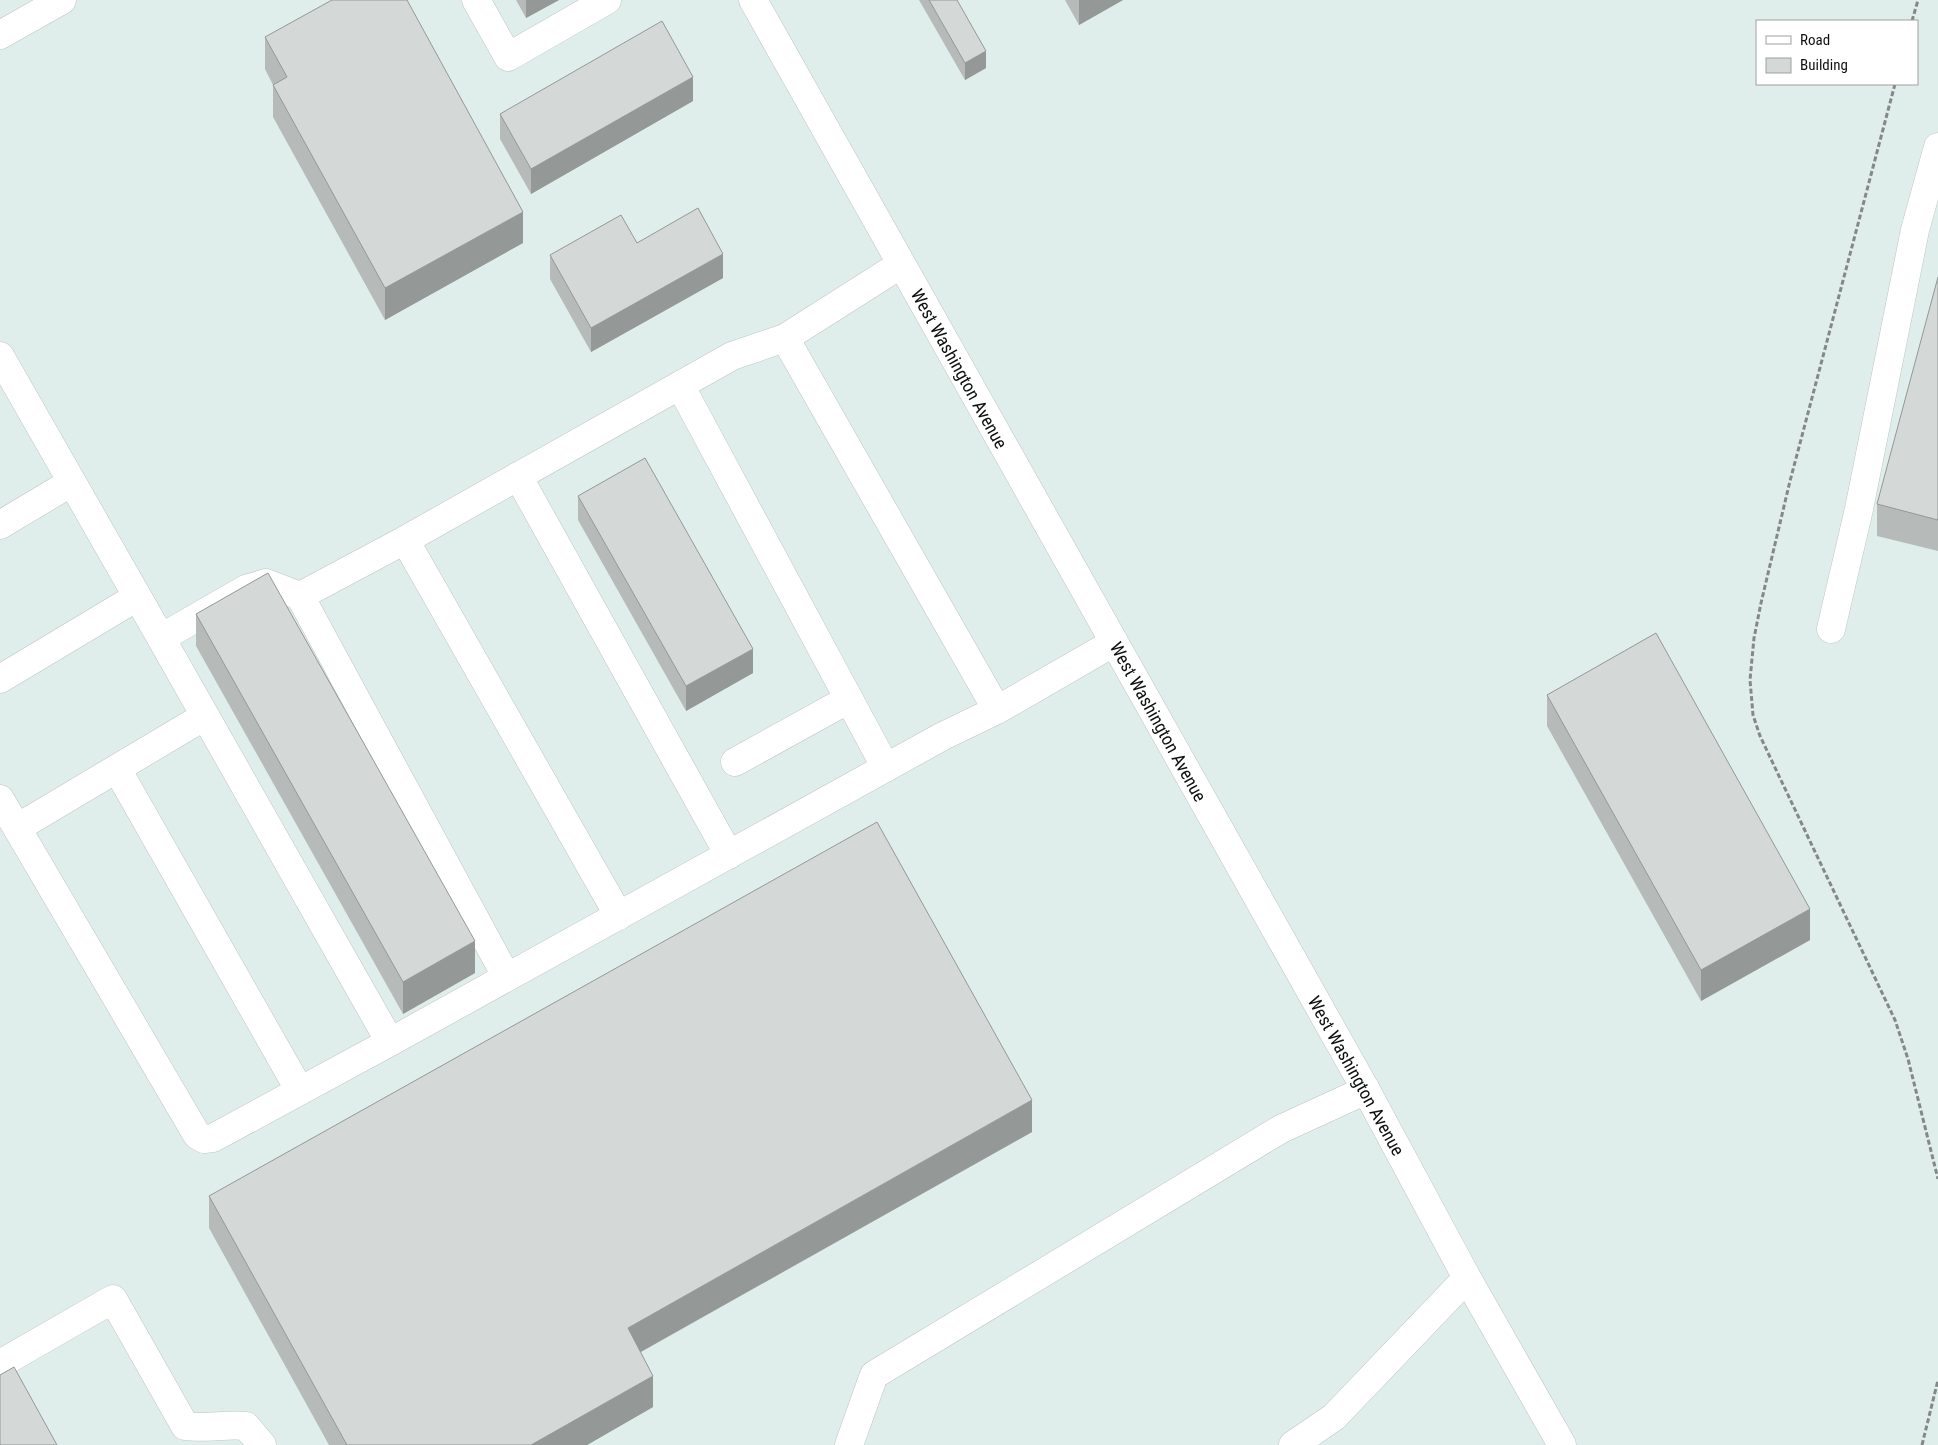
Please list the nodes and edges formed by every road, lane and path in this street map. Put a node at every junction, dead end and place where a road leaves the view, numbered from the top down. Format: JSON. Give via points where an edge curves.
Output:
{"nodes":[{"id":1,"x":62,"y":0,"type":"edge"},
{"id":2,"x":476,"y":0,"type":"edge"},
{"id":3,"x":607,"y":0,"type":"edge"},
{"id":4,"x":753,"y":0,"type":"edge"},
{"id":5,"x":1918,"y":0,"type":"edge"},
{"id":6,"x":1912,"y":20,"type":"edge"},
{"id":7,"x":0,"y":35,"type":"edge"},
{"id":8,"x":1938,"y":147,"type":"edge"},
{"id":9,"x":900,"y":265,"type":"junction"},
{"id":10,"x":785,"y":338,"type":"junction"},
{"id":11,"x":0,"y":356,"type":"edge"},
{"id":12,"x":680,"y":385,"type":"junction"},
{"id":13,"x":518,"y":476,"type":"junction"},
{"id":14,"x":72,"y":482,"type":"junction"},
{"id":15,"x":0,"y":525,"type":"edge"},
{"id":16,"x":405,"y":540,"type":"junction"},
{"id":17,"x":300,"y":596,"type":"junction"},
{"id":18,"x":137,"y":597,"type":"junction"},
{"id":19,"x":1831,"y":629,"type":"dead end"},
{"id":20,"x":161,"y":638,"type":"junction"},
{"id":21,"x":1114,"y":643,"type":"junction"},
{"id":22,"x":0,"y":679,"type":"edge"},
{"id":23,"x":849,"y":699,"type":"junction"},
{"id":24,"x":997,"y":710,"type":"junction"},
{"id":25,"x":206,"y":716,"type":"junction"},
{"id":26,"x":735,"y":762,"type":"dead end"},
{"id":27,"x":886,"y":768,"type":"junction"},
{"id":28,"x":117,"y":769,"type":"junction"},
{"id":29,"x":0,"y":799,"type":"edge"},
{"id":30,"x":17,"y":828,"type":"junction"},
{"id":31,"x":729,"y":855,"type":"junction"},
{"id":32,"x":619,"y":916,"type":"junction"},
{"id":33,"x":506,"y":976,"type":"junction"},
{"id":34,"x":390,"y":1042,"type":"junction"},
{"id":35,"x":1366,"y":1090,"type":"junction"},
{"id":36,"x":300,"y":1091,"type":"junction"},
{"id":37,"x":1467,"y":1278,"type":"junction"},
{"id":38,"x":0,"y":1364,"type":"edge"},
{"id":39,"x":1938,"y":1380,"type":"edge"},
{"id":40,"x":262,"y":1445,"type":"edge"},
{"id":41,"x":849,"y":1445,"type":"edge"},
{"id":42,"x":1293,"y":1445,"type":"edge"},
{"id":43,"x":1562,"y":1445,"type":"edge"},
{"id":44,"x":1922,"y":1445,"type":"edge"}],
"edges":[{"from":1,"to":7,"type":"main road"},
{"from":2,"to":3,"type":"main road","via":[[508,57]]},
{"from":4,"to":9,"type":"main road","name":"West Washington Avenue"},
{"from":5,"to":6,"type":"path"},
{"from":8,"to":19,"type":"main road","via":[[1915,230],[1859,509]]},
{"from":9,"to":10,"type":"main road"},
{"from":9,"to":21,"type":"main road","name":"West Washington Avenue"},
{"from":10,"to":12,"type":"main road","via":[[732,356]]},
{"from":10,"to":24,"type":"main road"},
{"from":11,"to":14,"type":"main road"},
{"from":12,"to":13,"type":"main road"},
{"from":12,"to":23,"type":"main road"},
{"from":13,"to":16,"type":"main road"},
{"from":13,"to":31,"type":"main road"},
{"from":14,"to":15,"type":"main road"},
{"from":14,"to":18,"type":"main road"},
{"from":16,"to":17,"type":"main road"},
{"from":16,"to":32,"type":"main road"},
{"from":17,"to":20,"type":"main road","via":[[266,583],[246,589]]},
{"from":17,"to":33,"type":"main road"},
{"from":18,"to":20,"type":"main road"},
{"from":18,"to":22,"type":"main road"},
{"from":20,"to":25,"type":"main road"},
{"from":21,"to":24,"type":"main road"},
{"from":21,"to":35,"type":"main road","name":"West Washington Avenue"},
{"from":23,"to":26,"type":"main road"},
{"from":23,"to":27,"type":"main road"},
{"from":24,"to":27,"type":"main road"},
{"from":25,"to":28,"type":"main road"},
{"from":25,"to":34,"type":"main road"},
{"from":27,"to":31,"type":"main road"},
{"from":28,"to":30,"type":"main road"},
{"from":28,"to":36,"type":"main road"},
{"from":29,"to":30,"type":"main road"},
{"from":30,"to":36,"type":"main road","via":[[197,1135],[204,1139],[213,1138]]},
{"from":31,"to":32,"type":"main road"},
{"from":32,"to":33,"type":"main road"},
{"from":33,"to":34,"type":"main road"},
{"from":34,"to":36,"type":"main road"},
{"from":35,"to":37,"type":"main road","name":"West Washington Avenue"},
{"from":35,"to":41,"type":"main road","via":[[1281,1129],[874,1375]]},
{"from":37,"to":42,"type":"main road","via":[[1334,1417]]},
{"from":37,"to":43,"type":"main road","name":"West Washington Avenue"},
{"from":38,"to":40,"type":"main road","via":[[113,1299],[185,1426],[246,1426]]},
{"from":39,"to":44,"type":"path"}]}
